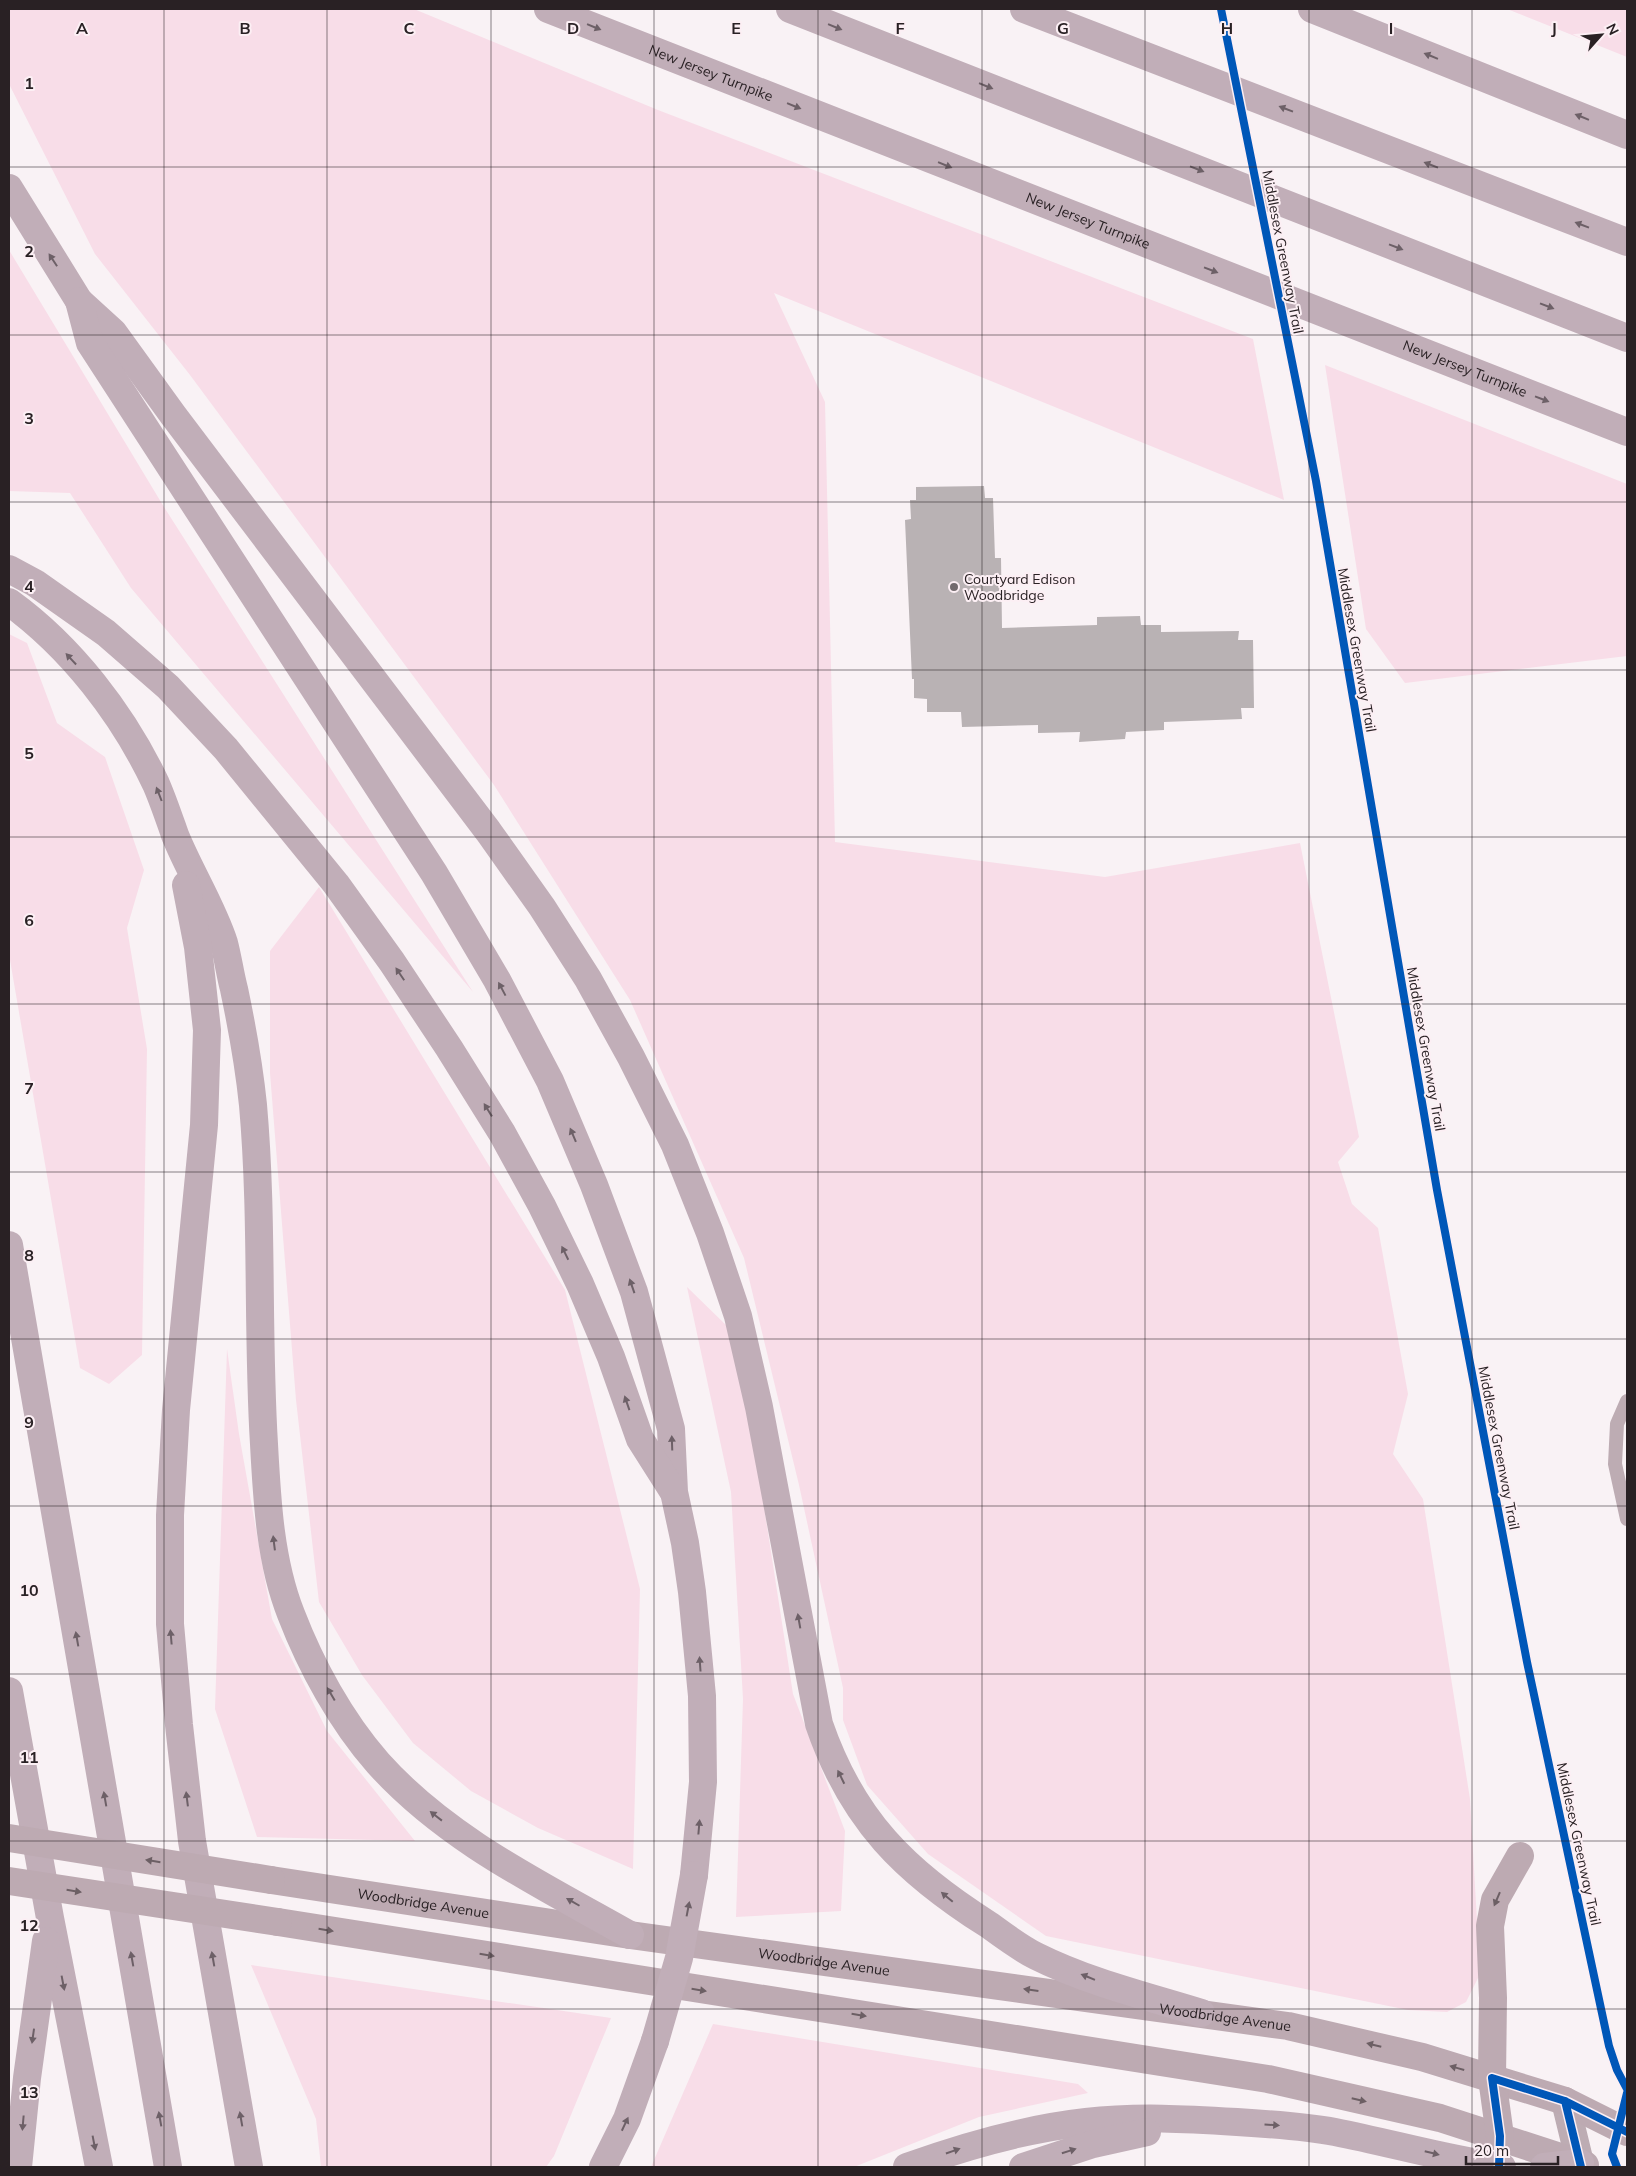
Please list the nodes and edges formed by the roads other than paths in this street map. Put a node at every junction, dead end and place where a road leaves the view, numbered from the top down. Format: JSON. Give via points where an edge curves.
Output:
{"nodes":[{"id":1,"x":548,"y":9,"type":"edge"},
{"id":2,"x":790,"y":9,"type":"edge"},
{"id":3,"x":1024,"y":9,"type":"edge"},
{"id":4,"x":1040,"y":9,"type":"edge"},
{"id":5,"x":1312,"y":9,"type":"edge"},
{"id":6,"x":1133,"y":52,"type":"junction"},
{"id":7,"x":1627,"y":135,"type":"edge"},
{"id":8,"x":9,"y":188,"type":"edge"},
{"id":9,"x":1627,"y":242,"type":"edge"},
{"id":10,"x":79,"y":301,"type":"junction"},
{"id":11,"x":1627,"y":338,"type":"edge"},
{"id":12,"x":1627,"y":432,"type":"edge"},
{"id":13,"x":9,"y":569,"type":"edge"},
{"id":14,"x":9,"y":602,"type":"edge"},
{"id":15,"x":177,"y":839,"type":"junction"},
{"id":16,"x":9,"y":1245,"type":"edge"},
{"id":17,"x":1627,"y":1401,"type":"edge"},
{"id":18,"x":674,"y":1492,"type":"junction"},
{"id":19,"x":1627,"y":1519,"type":"edge"},
{"id":20,"x":9,"y":1691,"type":"edge"},
{"id":21,"x":9,"y":1780,"type":"edge"},
{"id":22,"x":31,"y":1809,"type":"junction"},
{"id":23,"x":9,"y":1838,"type":"edge"},
{"id":24,"x":1520,"y":1856,"type":"dead end"},
{"id":25,"x":9,"y":1881,"type":"edge"},
{"id":26,"x":50,"y":1918,"type":"junction"},
{"id":27,"x":630,"y":1935,"type":"junction"},
{"id":28,"x":1201,"y":2013,"type":"junction"},
{"id":29,"x":1492,"y":2078,"type":"junction"},
{"id":30,"x":1565,"y":2101,"type":"junction"},
{"id":31,"x":1223,"y":2121,"type":"junction"},
{"id":32,"x":1627,"y":2132,"type":"edge"},
{"id":33,"x":1500,"y":2136,"type":"junction"},
{"id":34,"x":1584,"y":2166,"type":"edge"},
{"id":35,"x":18,"y":2167,"type":"edge"},
{"id":36,"x":99,"y":2167,"type":"edge"},
{"id":37,"x":168,"y":2167,"type":"edge"},
{"id":38,"x":249,"y":2167,"type":"edge"},
{"id":39,"x":603,"y":2167,"type":"edge"},
{"id":40,"x":907,"y":2167,"type":"edge"},
{"id":41,"x":1023,"y":2167,"type":"edge"},
{"id":42,"x":1500,"y":2167,"type":"edge"},
{"id":43,"x":1544,"y":2167,"type":"edge"}],
"edges":[{"from":1,"to":12,"type":"highway","name":"New Jersey Turnpike","one_way":true},
{"from":2,"to":11,"type":"highway","one_way":true},
{"from":3,"to":6,"type":"highway"},
{"from":4,"to":6,"type":"highway"},
{"from":7,"to":5,"type":"highway","one_way":true},
{"from":9,"to":6,"type":"highway","one_way":true},
{"from":10,"to":8,"type":"highway","one_way":true},
{"from":18,"to":10,"type":"highway","one_way":true,"via":[[671,1429],[634,1292],[550,1081],[497,980],[434,873],[90,343]]},
{"from":28,"to":10,"type":"highway","one_way":true,"via":[[1100,1982],[1036,1956],[956,1904],[903,1860],[862,1813],[837,1769],[819,1724],[761,1416],[738,1316],[710,1233],[678,1154],[631,1057],[588,979],[493,839],[113,332]]},
{"from":18,"to":13,"type":"highway","one_way":true,"via":[[640,1439],[611,1356],[580,1284],[502,1133],[392,962],[336,884],[226,749],[168,687],[106,633],[35,583]]},
{"from":15,"to":14,"type":"highway","one_way":true,"via":[[156,784],[125,728],[88,677],[48,634]]},
{"from":27,"to":15,"type":"highway","one_way":true,"via":[[523,1876],[470,1842],[422,1805],[378,1762],[342,1714],[313,1663],[290,1612],[275,1555],[266,1485],[253,1105],[242,1027],[224,942]]},
{"from":38,"to":15,"type":"highway","one_way":true,"via":[[192,1841],[170,1624],[170,1515],[176,1410],[204,1125],[207,1030],[198,946]]},
{"from":37,"to":16,"type":"highway","one_way":true},
{"from":17,"to":19,"type":"lane","via":[[1617,1424],[1615,1464]]},
{"from":39,"to":18,"type":"highway","one_way":true,"bridge":true,"via":[[627,2119],[655,2041],[679,1958],[694,1875],[703,1782],[702,1696],[691,1584]]},
{"from":20,"to":22,"type":"highway"},
{"from":21,"to":22,"type":"highway"},
{"from":22,"to":26,"type":"highway"},
{"from":27,"to":23,"type":"main road","name":"Woodbridge Avenue","one_way":true,"bridge":true},
{"from":24,"to":29,"type":"main road","one_way":true,"via":[[1495,1900],[1490,1926]]},
{"from":25,"to":33,"type":"main road","one_way":true,"bridge":true,"via":[[1268,2080],[1440,2118]]},
{"from":26,"to":35,"type":"highway","one_way":true},
{"from":26,"to":36,"type":"highway","one_way":true},
{"from":28,"to":27,"type":"main road","name":"Woodbridge Avenue","one_way":true},
{"from":29,"to":28,"type":"main road","name":"Woodbridge Avenue","one_way":true,"via":[[1360,2042],[1288,2026]]},
{"from":29,"to":30,"type":"main road","name":"Woodbridge Avenue"},
{"from":29,"to":33,"type":"main road"},
{"from":30,"to":32,"type":"main road","name":"Woodbridge Avenue"},
{"from":30,"to":34,"type":"street"},
{"from":40,"to":31,"type":"highway","one_way":true,"via":[[1019,2133],[1087,2122],[1154,2119]]},
{"from":41,"to":31,"type":"highway","one_way":true,"via":[[1093,2144],[1156,2130]]},
{"from":31,"to":42,"type":"highway","one_way":true,"via":[[1334,2132],[1462,2162]]},
{"from":33,"to":34,"type":"main road"},
{"from":33,"to":42,"type":"street"},
{"from":34,"to":43,"type":"highway"}]}
